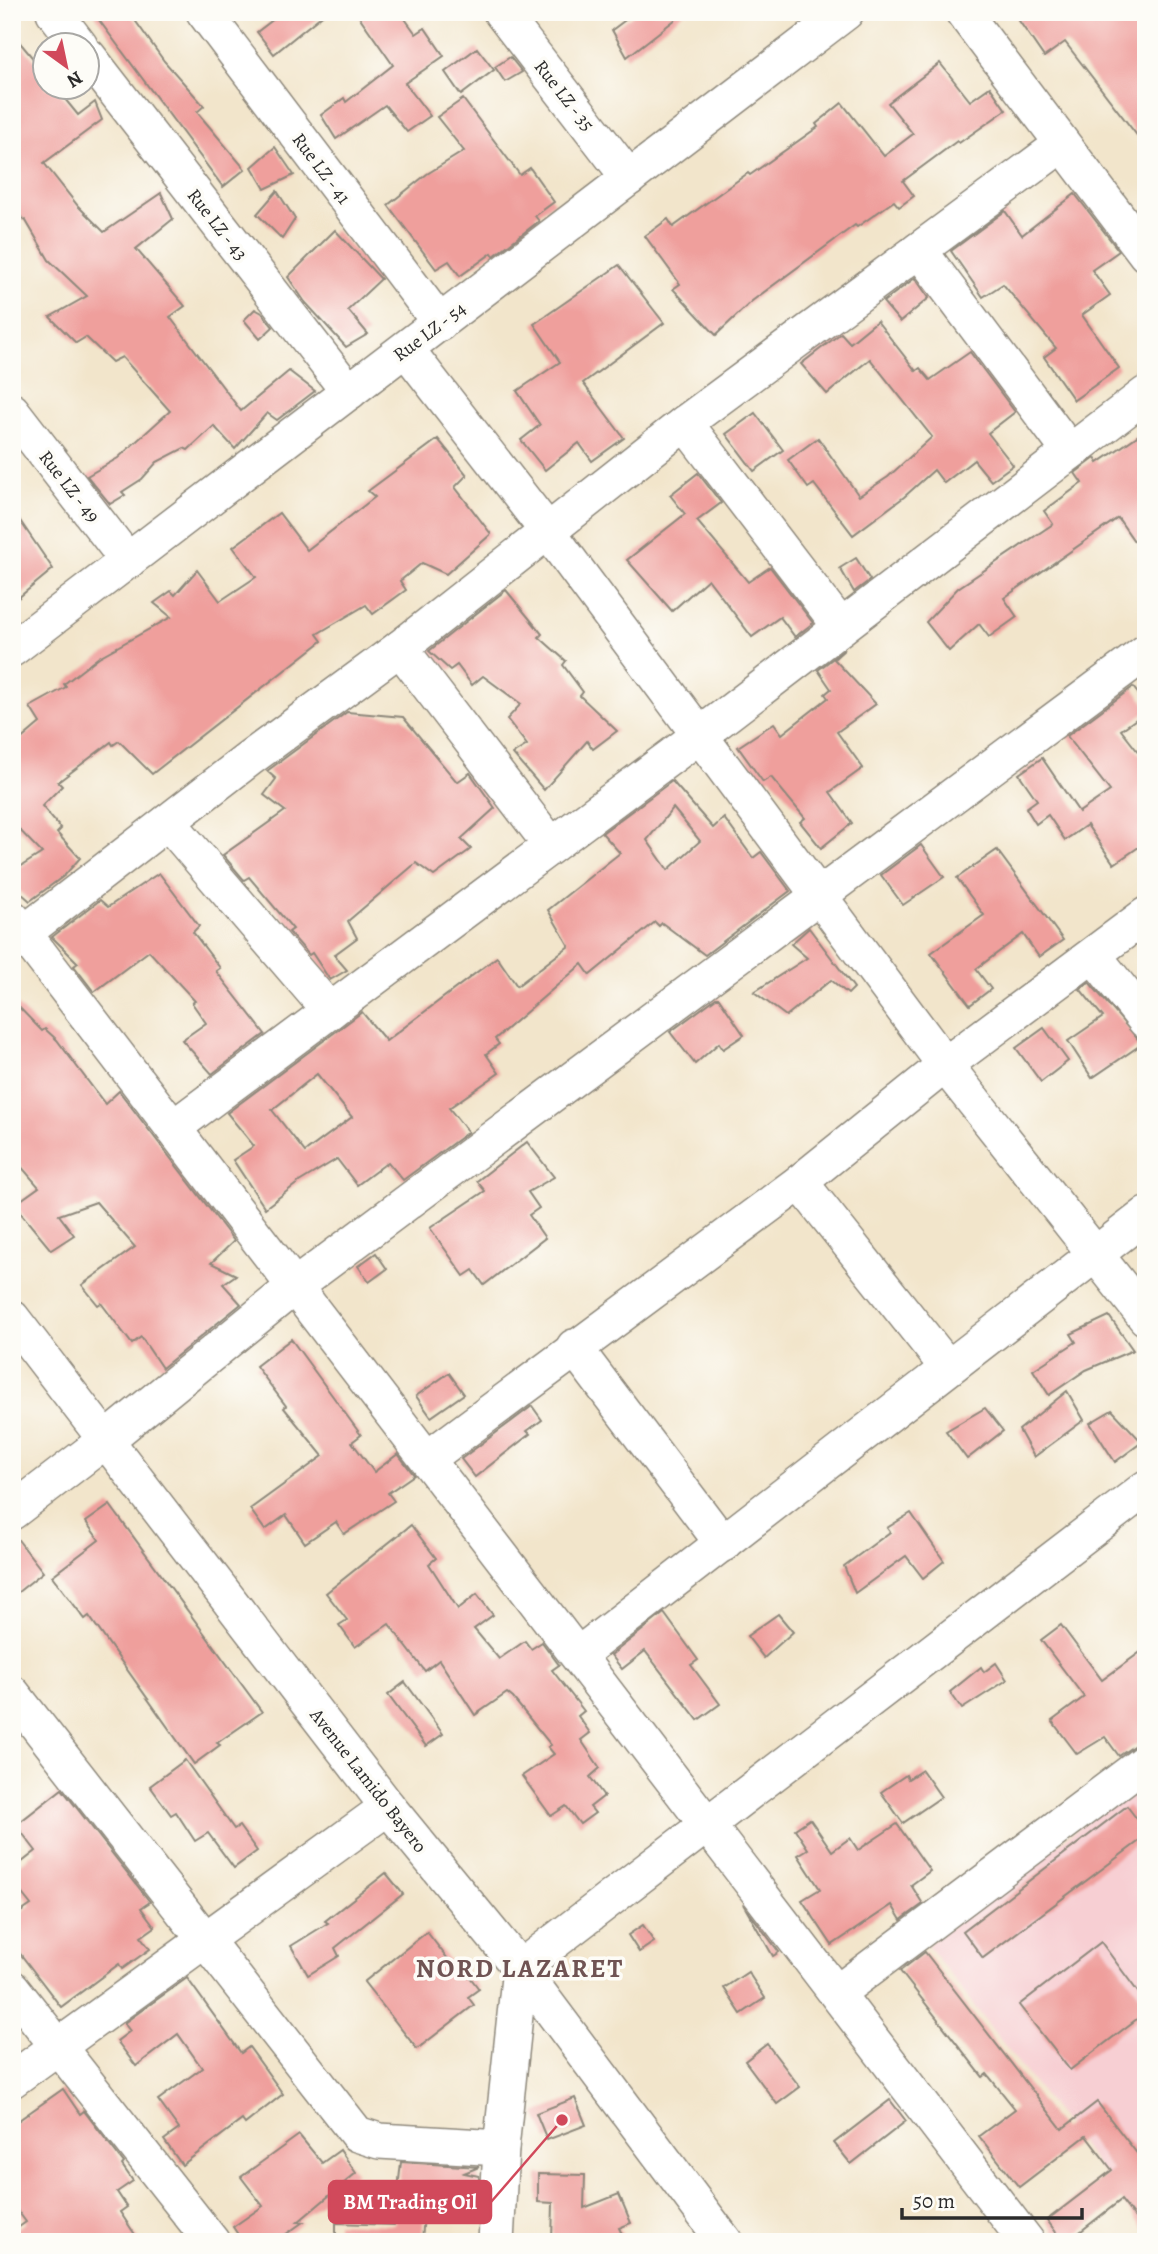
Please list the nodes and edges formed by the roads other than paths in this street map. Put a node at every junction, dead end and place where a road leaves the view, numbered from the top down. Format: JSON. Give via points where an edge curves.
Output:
{"nodes":[{"id":1,"x":54,"y":12,"type":"edge"},
{"id":2,"x":204,"y":12,"type":"edge"},
{"id":3,"x":501,"y":12,"type":"edge"},
{"id":4,"x":963,"y":12,"type":"edge"},
{"id":5,"x":844,"y":13,"type":"edge"},
{"id":6,"x":69,"y":32,"type":"edge"},
{"id":7,"x":102,"y":74,"type":"edge"},
{"id":8,"x":1061,"y":145,"type":"junction"},
{"id":9,"x":629,"y":178,"type":"junction"},
{"id":10,"x":919,"y":250,"type":"junction"},
{"id":11,"x":1146,"y":254,"type":"edge"},
{"id":12,"x":440,"y":323,"type":"junction"},
{"id":13,"x":406,"y":349,"type":"junction"},
{"id":14,"x":349,"y":392,"type":"junction"},
{"id":15,"x":1146,"y":394,"type":"edge"},
{"id":16,"x":12,"y":411,"type":"edge"},
{"id":17,"x":685,"y":423,"type":"junction"},
{"id":18,"x":1070,"y":452,"type":"junction"},
{"id":19,"x":549,"y":533,"type":"junction"},
{"id":20,"x":128,"y":561,"type":"junction"},
{"id":21,"x":841,"y":627,"type":"junction"},
{"id":22,"x":400,"y":648,"type":"junction"},
{"id":23,"x":12,"y":649,"type":"edge"},
{"id":24,"x":1146,"y":652,"type":"edge"},
{"id":25,"x":700,"y":735,"type":"junction"},
{"id":26,"x":168,"y":822,"type":"junction"},
{"id":27,"x":551,"y":845,"type":"junction"},
{"id":28,"x":817,"y":896,"type":"junction"},
{"id":29,"x":1146,"y":915,"type":"edge"},
{"id":30,"x":18,"y":925,"type":"edge"},
{"id":31,"x":1094,"y":956,"type":"junction"},
{"id":32,"x":330,"y":1012,"type":"junction"},
{"id":33,"x":1146,"y":1021,"type":"edge"},
{"id":34,"x":945,"y":1065,"type":"junction"},
{"id":35,"x":173,"y":1128,"type":"junction"},
{"id":36,"x":800,"y":1182,"type":"junction"},
{"id":37,"x":1146,"y":1215,"type":"edge"},
{"id":38,"x":1096,"y":1253,"type":"junction"},
{"id":39,"x":295,"y":1286,"type":"junction"},
{"id":40,"x":12,"y":1318,"type":"edge"},
{"id":41,"x":1146,"y":1318,"type":"edge"},
{"id":42,"x":574,"y":1348,"type":"junction"},
{"id":43,"x":948,"y":1368,"type":"junction"},
{"id":44,"x":106,"y":1440,"type":"junction"},
{"id":45,"x":427,"y":1459,"type":"junction"},
{"id":46,"x":1146,"y":1489,"type":"edge"},
{"id":47,"x":12,"y":1512,"type":"edge"},
{"id":48,"x":723,"y":1544,"type":"junction"},
{"id":49,"x":578,"y":1654,"type":"junction"},
{"id":50,"x":12,"y":1693,"type":"edge"},
{"id":51,"x":1146,"y":1761,"type":"edge"},
{"id":52,"x":388,"y":1807,"type":"junction"},
{"id":53,"x":708,"y":1825,"type":"junction"},
{"id":54,"x":204,"y":1940,"type":"junction"},
{"id":55,"x":520,"y":1968,"type":"junction"},
{"id":56,"x":12,"y":1988,"type":"edge"},
{"id":57,"x":837,"y":1993,"type":"junction"},
{"id":58,"x":58,"y":2046,"type":"junction"},
{"id":59,"x":12,"y":2080,"type":"edge"},
{"id":60,"x":501,"y":2148,"type":"junction"},
{"id":61,"x":212,"y":2242,"type":"edge"},
{"id":62,"x":496,"y":2242,"type":"edge"},
{"id":63,"x":725,"y":2242,"type":"edge"},
{"id":64,"x":1027,"y":2242,"type":"edge"}],
"edges":[{"from":1,"to":6,"type":"street"},
{"from":2,"to":12,"type":"street","name":"Rue LZ - 41"},
{"from":3,"to":9,"type":"street","name":"Rue LZ - 35"},
{"from":4,"to":8,"type":"street"},
{"from":5,"to":9,"type":"street","name":"Rue LZ - 54"},
{"from":7,"to":14,"type":"street","name":"Rue LZ - 43"},
{"from":8,"to":10,"type":"street"},
{"from":8,"to":11,"type":"street"},
{"from":9,"to":12,"type":"street","name":"Rue LZ - 54"},
{"from":10,"to":17,"type":"street"},
{"from":10,"to":18,"type":"street"},
{"from":12,"to":13,"type":"street","name":"Rue LZ - 54"},
{"from":13,"to":14,"type":"street","name":"Rue LZ - 54"},
{"from":13,"to":19,"type":"street"},
{"from":14,"to":20,"type":"street","name":"Rue LZ - 54"},
{"from":15,"to":18,"type":"street"},
{"from":16,"to":20,"type":"street","name":"Rue LZ - 49"},
{"from":17,"to":19,"type":"street"},
{"from":17,"to":21,"type":"street"},
{"from":18,"to":21,"type":"street"},
{"from":19,"to":22,"type":"street"},
{"from":19,"to":25,"type":"street"},
{"from":20,"to":23,"type":"street","name":"Rue LZ - 54"},
{"from":21,"to":25,"type":"street"},
{"from":22,"to":26,"type":"street"},
{"from":22,"to":27,"type":"street"},
{"from":24,"to":28,"type":"street"},
{"from":25,"to":27,"type":"street"},
{"from":25,"to":28,"type":"street"},
{"from":26,"to":30,"type":"street"},
{"from":26,"to":32,"type":"street"},
{"from":27,"to":32,"type":"street"},
{"from":28,"to":34,"type":"street"},
{"from":28,"to":39,"type":"street"},
{"from":29,"to":31,"type":"street"},
{"from":30,"to":35,"type":"street"},
{"from":31,"to":33,"type":"street"},
{"from":31,"to":34,"type":"street"},
{"from":32,"to":35,"type":"street"},
{"from":34,"to":36,"type":"street"},
{"from":34,"to":38,"type":"street"},
{"from":35,"to":39,"type":"street"},
{"from":36,"to":42,"type":"street"},
{"from":36,"to":43,"type":"street"},
{"from":37,"to":38,"type":"street"},
{"from":38,"to":41,"type":"street"},
{"from":38,"to":43,"type":"street"},
{"from":39,"to":44,"type":"street"},
{"from":39,"to":45,"type":"street"},
{"from":40,"to":44,"type":"street","name":"Avenue Lamido Bayero"},
{"from":42,"to":45,"type":"street"},
{"from":42,"to":48,"type":"street"},
{"from":43,"to":48,"type":"street"},
{"from":44,"to":47,"type":"street"},
{"from":44,"to":52,"type":"street","name":"Avenue Lamido Bayero"},
{"from":45,"to":49,"type":"street"},
{"from":46,"to":53,"type":"street"},
{"from":48,"to":49,"type":"street"},
{"from":49,"to":53,"type":"street"},
{"from":50,"to":54,"type":"street"},
{"from":51,"to":57,"type":"street"},
{"from":52,"to":54,"type":"street"},
{"from":52,"to":55,"type":"street","name":"Avenue Lamido Bayero"},
{"from":53,"to":55,"type":"street"},
{"from":53,"to":57,"type":"street"},
{"from":54,"to":58,"type":"street"},
{"from":54,"to":60,"type":"street","via":[[357,2134],[379,2141]]},
{"from":55,"to":60,"type":"street"},
{"from":55,"to":63,"type":"street","name":"Avenue Lamido Bayero"},
{"from":56,"to":58,"type":"street"},
{"from":57,"to":64,"type":"street"},
{"from":58,"to":59,"type":"street"},
{"from":58,"to":61,"type":"street"},
{"from":60,"to":62,"type":"street"}]}
